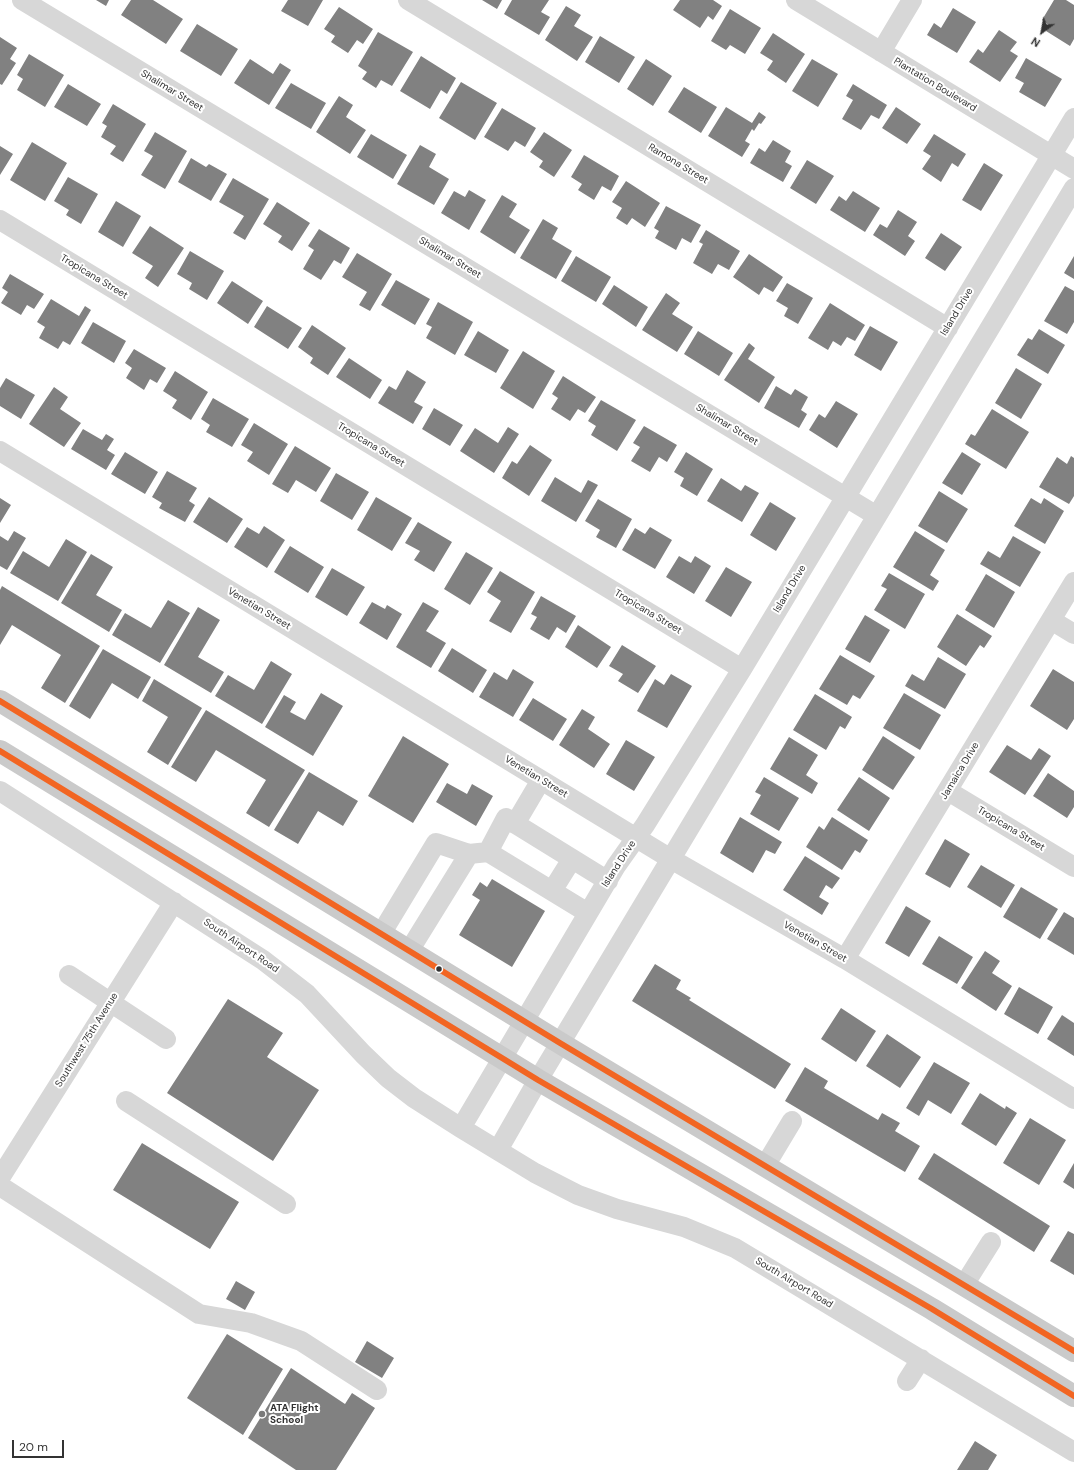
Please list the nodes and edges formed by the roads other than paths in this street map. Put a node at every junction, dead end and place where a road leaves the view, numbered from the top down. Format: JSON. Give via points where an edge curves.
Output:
{"nodes":[{"id":1,"x":22,"y":0,"type":"edge"},
{"id":2,"x":408,"y":0,"type":"edge"},
{"id":3,"x":796,"y":0,"type":"edge"},
{"id":4,"x":912,"y":0,"type":"edge"},
{"id":5,"x":881,"y":52,"type":"junction"},
{"id":6,"x":1074,"y":118,"type":"edge"},
{"id":7,"x":1051,"y":156,"type":"junction"},
{"id":8,"x":1074,"y":169,"type":"edge"},
{"id":9,"x":1074,"y":188,"type":"edge"},
{"id":10,"x":0,"y":220,"type":"edge"},
{"id":11,"x":948,"y":328,"type":"junction"},
{"id":12,"x":0,"y":451,"type":"edge"},
{"id":13,"x":845,"y":497,"type":"junction"},
{"id":14,"x":877,"y":516,"type":"junction"},
{"id":15,"x":1074,"y":582,"type":"edge"},
{"id":16,"x":1051,"y":620,"type":"junction"},
{"id":17,"x":1074,"y":634,"type":"edge"},
{"id":18,"x":742,"y":669,"type":"junction"},
{"id":19,"x":0,"y":701,"type":"edge"},
{"id":20,"x":0,"y":750,"type":"edge"},
{"id":21,"x":541,"y":780,"type":"junction"},
{"id":22,"x":0,"y":791,"type":"edge"},
{"id":23,"x":948,"y":791,"type":"junction"},
{"id":24,"x":515,"y":824,"type":"junction"},
{"id":25,"x":636,"y":838,"type":"junction"},
{"id":26,"x":478,"y":853,"type":"junction"},
{"id":27,"x":572,"y":859,"type":"junction"},
{"id":28,"x":671,"y":859,"type":"junction"},
{"id":29,"x":1074,"y":867,"type":"edge"},
{"id":30,"x":608,"y":881,"type":"junction"},
{"id":31,"x":552,"y":891,"type":"junction"},
{"id":32,"x":174,"y":902,"type":"junction"},
{"id":33,"x":588,"y":913,"type":"junction"},
{"id":34,"x":381,"y":934,"type":"junction"},
{"id":35,"x":409,"y":951,"type":"junction"},
{"id":36,"x":845,"y":960,"type":"junction"},
{"id":37,"x":69,"y":975,"type":"dead end"},
{"id":38,"x":110,"y":1003,"type":"junction"},
{"id":39,"x":524,"y":1021,"type":"junction"},
{"id":40,"x":166,"y":1039,"type":"dead end"},
{"id":41,"x":560,"y":1044,"type":"junction"},
{"id":42,"x":502,"y":1058,"type":"junction"},
{"id":43,"x":538,"y":1080,"type":"junction"},
{"id":44,"x":1074,"y":1098,"type":"edge"},
{"id":45,"x":126,"y":1101,"type":"dead end"},
{"id":46,"x":792,"y":1121,"type":"dead end"},
{"id":47,"x":462,"y":1128,"type":"junction"},
{"id":48,"x":498,"y":1150,"type":"junction"},
{"id":49,"x":765,"y":1166,"type":"junction"},
{"id":50,"x":0,"y":1178,"type":"edge"},
{"id":51,"x":0,"y":1186,"type":"edge"},
{"id":52,"x":286,"y":1204,"type":"dead end"},
{"id":53,"x":991,"y":1242,"type":"dead end"},
{"id":54,"x":964,"y":1285,"type":"junction"},
{"id":55,"x":1074,"y":1351,"type":"edge"},
{"id":56,"x":921,"y":1359,"type":"junction"},
{"id":57,"x":907,"y":1381,"type":"dead end"},
{"id":58,"x":377,"y":1390,"type":"dead end"},
{"id":59,"x":1074,"y":1396,"type":"edge"},
{"id":60,"x":1074,"y":1452,"type":"edge"}],
"edges":[{"from":1,"to":13,"type":"street","name":"Shalimar Street"},
{"from":2,"to":11,"type":"street","name":"Ramona Street"},
{"from":3,"to":5,"type":"street","name":"Plantation Boulevard"},
{"from":4,"to":5,"type":"street"},
{"from":5,"to":7,"type":"street","name":"Plantation Boulevard"},
{"from":6,"to":7,"type":"street","name":"Island Drive"},
{"from":7,"to":8,"type":"street","name":"Plantation Boulevard"},
{"from":7,"to":11,"type":"street","name":"Island Drive"},
{"from":9,"to":14,"type":"street"},
{"from":10,"to":18,"type":"street","name":"Tropicana Street"},
{"from":11,"to":13,"type":"street","name":"Island Drive"},
{"from":12,"to":21,"type":"street","name":"Venetian Street"},
{"from":13,"to":14,"type":"street","name":"Shalimar Street"},
{"from":13,"to":18,"type":"street","name":"Island Drive"},
{"from":14,"to":28,"type":"street"},
{"from":15,"to":16,"type":"street","name":"Jamaica Drive"},
{"from":16,"to":17,"type":"street"},
{"from":16,"to":23,"type":"street","name":"Jamaica Drive"},
{"from":18,"to":25,"type":"street","name":"Island Drive"},
{"from":19,"to":34,"type":"main road"},
{"from":20,"to":42,"type":"main road"},
{"from":21,"to":24,"type":"street"},
{"from":21,"to":25,"type":"street","name":"Venetian Street"},
{"from":22,"to":32,"type":"street","name":"South Airport Road"},
{"from":23,"to":29,"type":"street","name":"Tropicana Street"},
{"from":23,"to":36,"type":"street","name":"Jamaica Drive"},
{"from":24,"to":26,"type":"street","via":[[506,818]]},
{"from":24,"to":27,"type":"street"},
{"from":25,"to":28,"type":"street","name":"Venetian Street"},
{"from":25,"to":30,"type":"street","name":"Island Drive"},
{"from":26,"to":31,"type":"street"},
{"from":26,"to":34,"type":"street","via":[[436,843]]},
{"from":26,"to":35,"type":"street"},
{"from":27,"to":30,"type":"street"},
{"from":27,"to":31,"type":"street"},
{"from":28,"to":36,"type":"street","name":"Venetian Street"},
{"from":28,"to":41,"type":"street"},
{"from":30,"to":33,"type":"street","name":"Island Drive"},
{"from":31,"to":33,"type":"street"},
{"from":32,"to":38,"type":"street","name":"Southwest 75th Avenue"},
{"from":32,"to":47,"type":"street","name":"South Airport Road","via":[[246,948],[292,982],[312,999],[388,1078],[414,1098]]},
{"from":33,"to":39,"type":"street","name":"Island Drive"},
{"from":34,"to":35,"type":"main road"},
{"from":35,"to":39,"type":"main road"},
{"from":36,"to":44,"type":"street","name":"Venetian Street"},
{"from":37,"to":38,"type":"street"},
{"from":38,"to":40,"type":"street"},
{"from":38,"to":50,"type":"street","name":"Southwest 75th Avenue"},
{"from":39,"to":41,"type":"main road"},
{"from":39,"to":42,"type":"street","name":"Island Drive"},
{"from":41,"to":43,"type":"street"},
{"from":41,"to":49,"type":"main road"},
{"from":42,"to":43,"type":"main road"},
{"from":42,"to":47,"type":"street"},
{"from":43,"to":48,"type":"street"},
{"from":43,"to":59,"type":"main road","via":[[932,1309]]},
{"from":45,"to":52,"type":"street"},
{"from":46,"to":49,"type":"street"},
{"from":47,"to":48,"type":"street","name":"South Airport Road"},
{"from":48,"to":56,"type":"street","name":"South Airport Road","via":[[578,1195],[617,1209],[684,1227],[735,1248]]},
{"from":49,"to":54,"type":"main road"},
{"from":51,"to":58,"type":"street","via":[[199,1314],[251,1323],[301,1341]]},
{"from":53,"to":54,"type":"street"},
{"from":54,"to":55,"type":"main road"},
{"from":56,"to":57,"type":"street"},
{"from":56,"to":60,"type":"street","name":"South Airport Road"}]}
